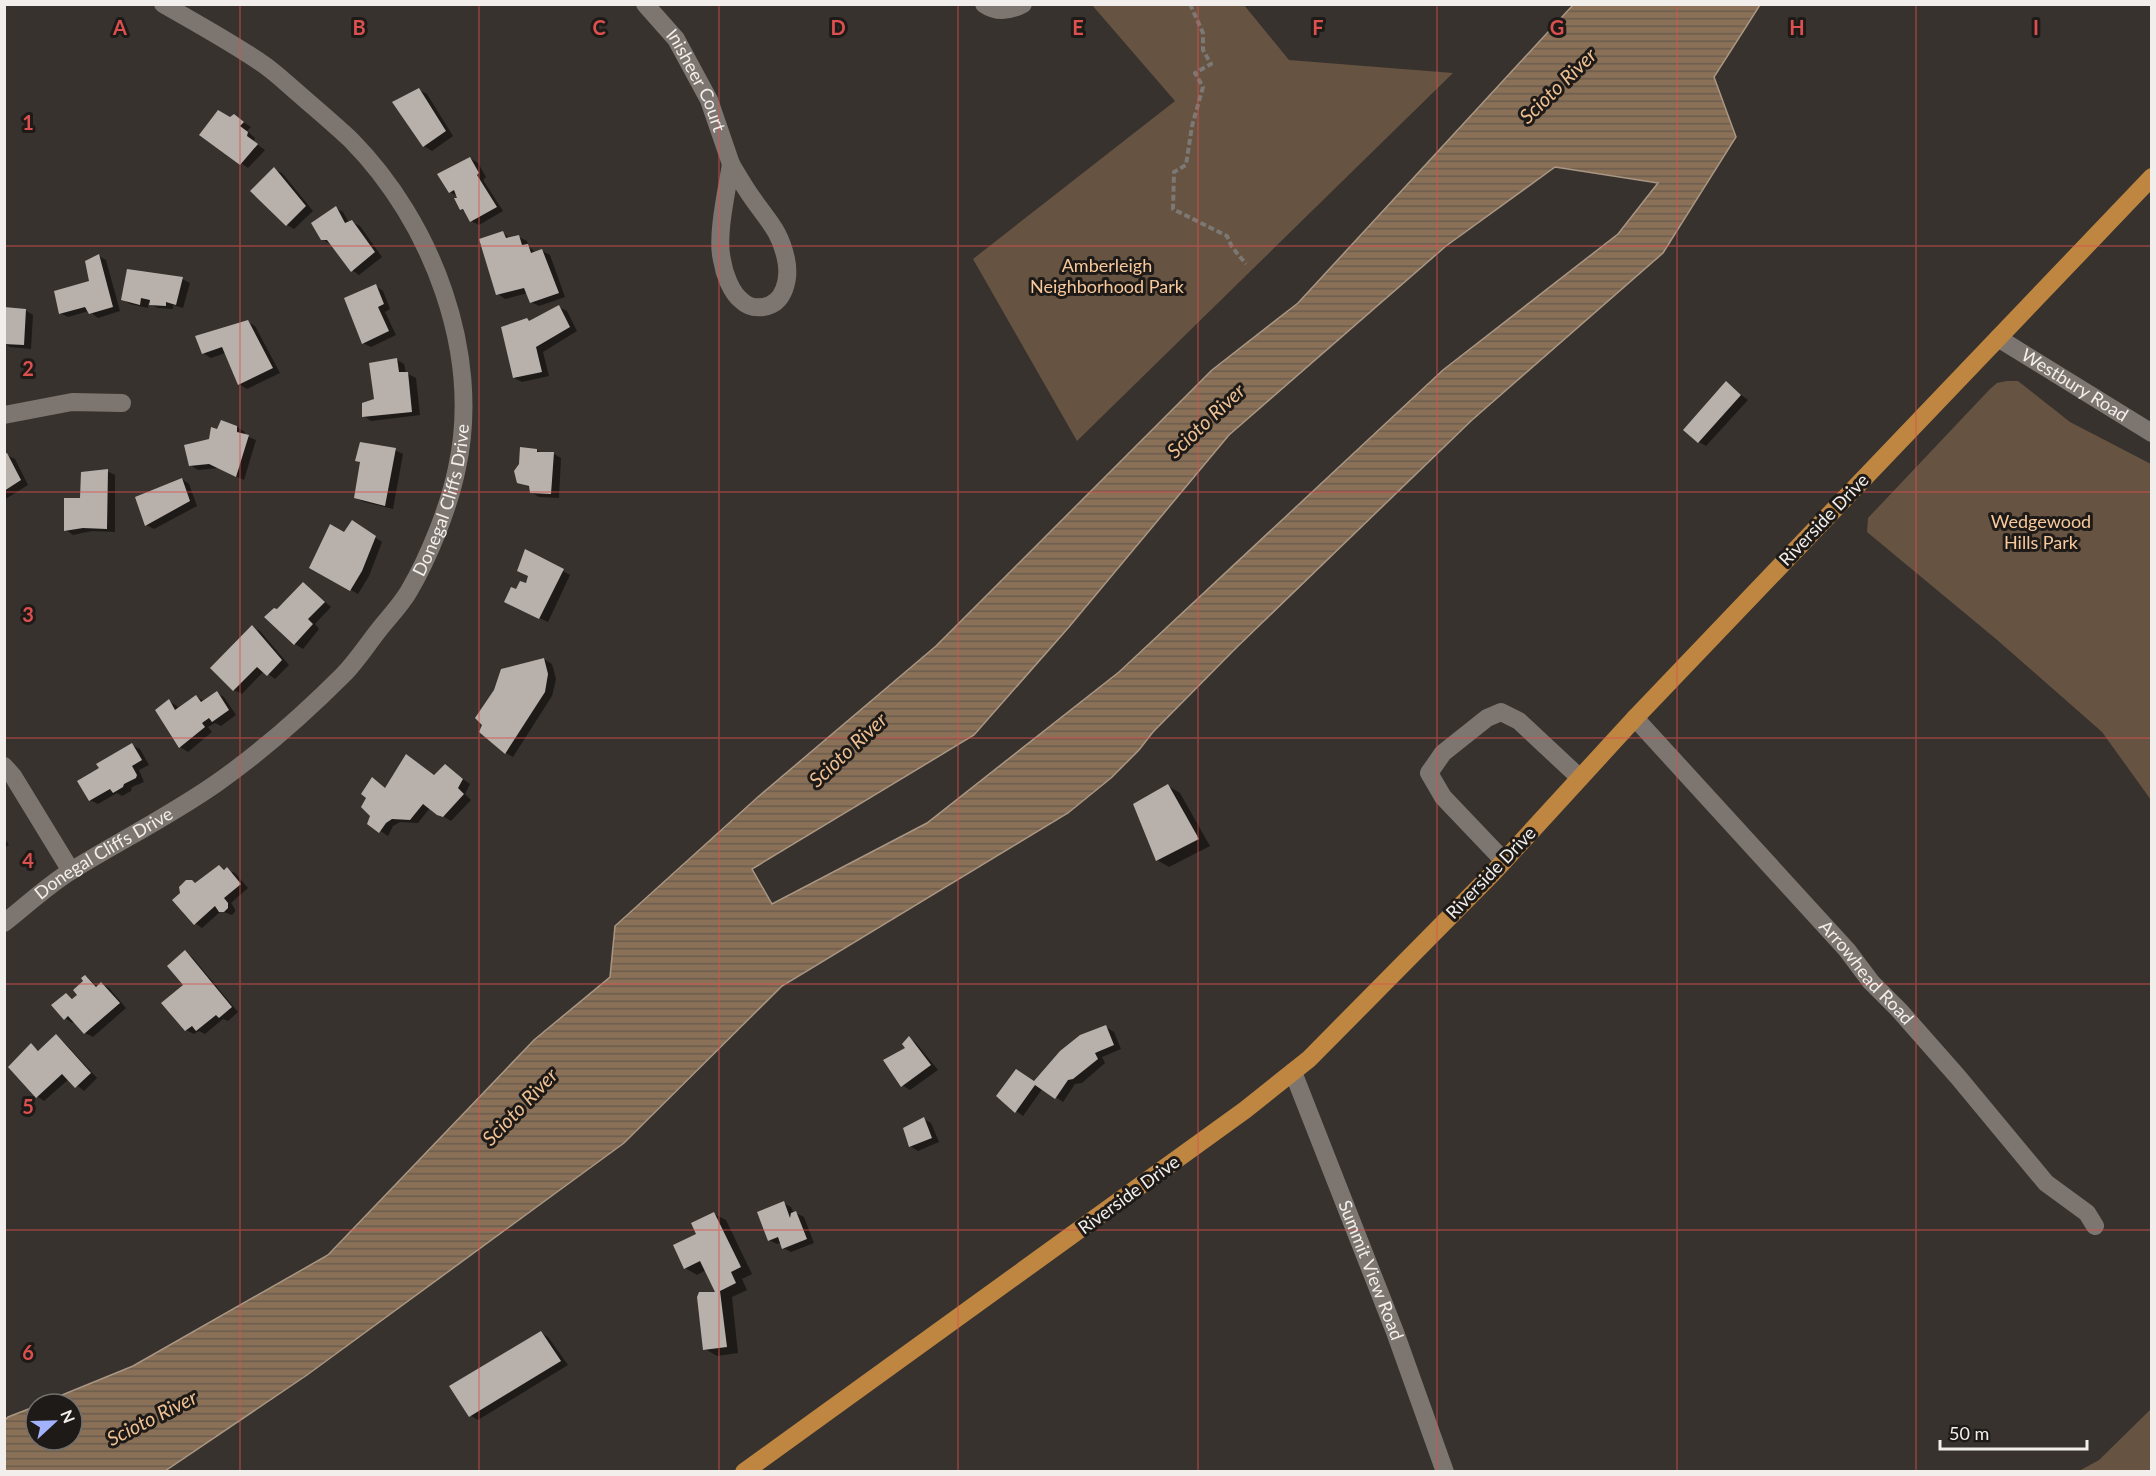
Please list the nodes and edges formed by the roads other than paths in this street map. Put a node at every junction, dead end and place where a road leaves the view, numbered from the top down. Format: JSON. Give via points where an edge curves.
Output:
{"nodes":[{"id":1,"x":163,"y":4,"type":"edge"},
{"id":2,"x":645,"y":4,"type":"edge"},
{"id":3,"x":984,"y":4,"type":"edge"},
{"id":4,"x":1023,"y":4,"type":"edge"},
{"id":5,"x":731,"y":164,"type":"junction"},
{"id":6,"x":2151,"y":177,"type":"edge"},
{"id":7,"x":1998,"y":338,"type":"junction"},
{"id":8,"x":122,"y":403,"type":"dead end"},
{"id":9,"x":4,"y":415,"type":"edge"},
{"id":10,"x":2151,"y":433,"type":"edge"},
{"id":11,"x":1635,"y":718,"type":"junction"},
{"id":12,"x":4,"y":766,"type":"edge"},
{"id":13,"x":1580,"y":778,"type":"junction"},
{"id":14,"x":1504,"y":861,"type":"junction"},
{"id":15,"x":71,"y":871,"type":"junction"},
{"id":16,"x":4,"y":923,"type":"edge"},
{"id":17,"x":1293,"y":1072,"type":"junction"},
{"id":18,"x":2094,"y":1226,"type":"dead end"},
{"id":19,"x":744,"y":1472,"type":"edge"},
{"id":20,"x":1445,"y":1472,"type":"edge"}],
"edges":[{"from":1,"to":15,"type":"street","name":"Donegal Cliffs Drive","via":[[264,64],[350,140],[386,181],[415,225],[450,313],[462,385],[460,452],[447,506],[408,592],[345,673],[244,764],[154,824]]},
{"from":2,"to":5,"type":"street","name":"Inisheer Court","via":[[676,39],[709,100]]},
{"from":3,"to":4,"type":"street","via":[[1001,11]]},
{"from":5,"to":5,"type":"street","name":"Inisheer Court","via":[[721,259],[729,284],[740,301],[754,308],[770,306],[782,296],[786,261],[775,227]]},
{"from":6,"to":7,"type":"main road","name":"Riverside Drive"},
{"from":7,"to":10,"type":"street","name":"Westbury Road"},
{"from":7,"to":11,"type":"main road","name":"Riverside Drive"},
{"from":8,"to":9,"type":"street","via":[[72,402]]},
{"from":11,"to":13,"type":"main road","name":"Riverside Drive"},
{"from":11,"to":18,"type":"street","name":"Arrowhead Road","via":[[1846,950],[2046,1183],[2087,1213]]},
{"from":12,"to":15,"type":"street"},
{"from":13,"to":14,"type":"main road","name":"Riverside Drive"},
{"from":13,"to":14,"type":"street","via":[[1519,721],[1501,712],[1487,718],[1443,753],[1429,773],[1443,797]]},
{"from":14,"to":17,"type":"main road","name":"Riverside Drive"},
{"from":15,"to":16,"type":"street","name":"Donegal Cliffs Drive"},
{"from":17,"to":19,"type":"main road","name":"Riverside Drive"},
{"from":17,"to":20,"type":"street","name":"Summit View Road"}]}
